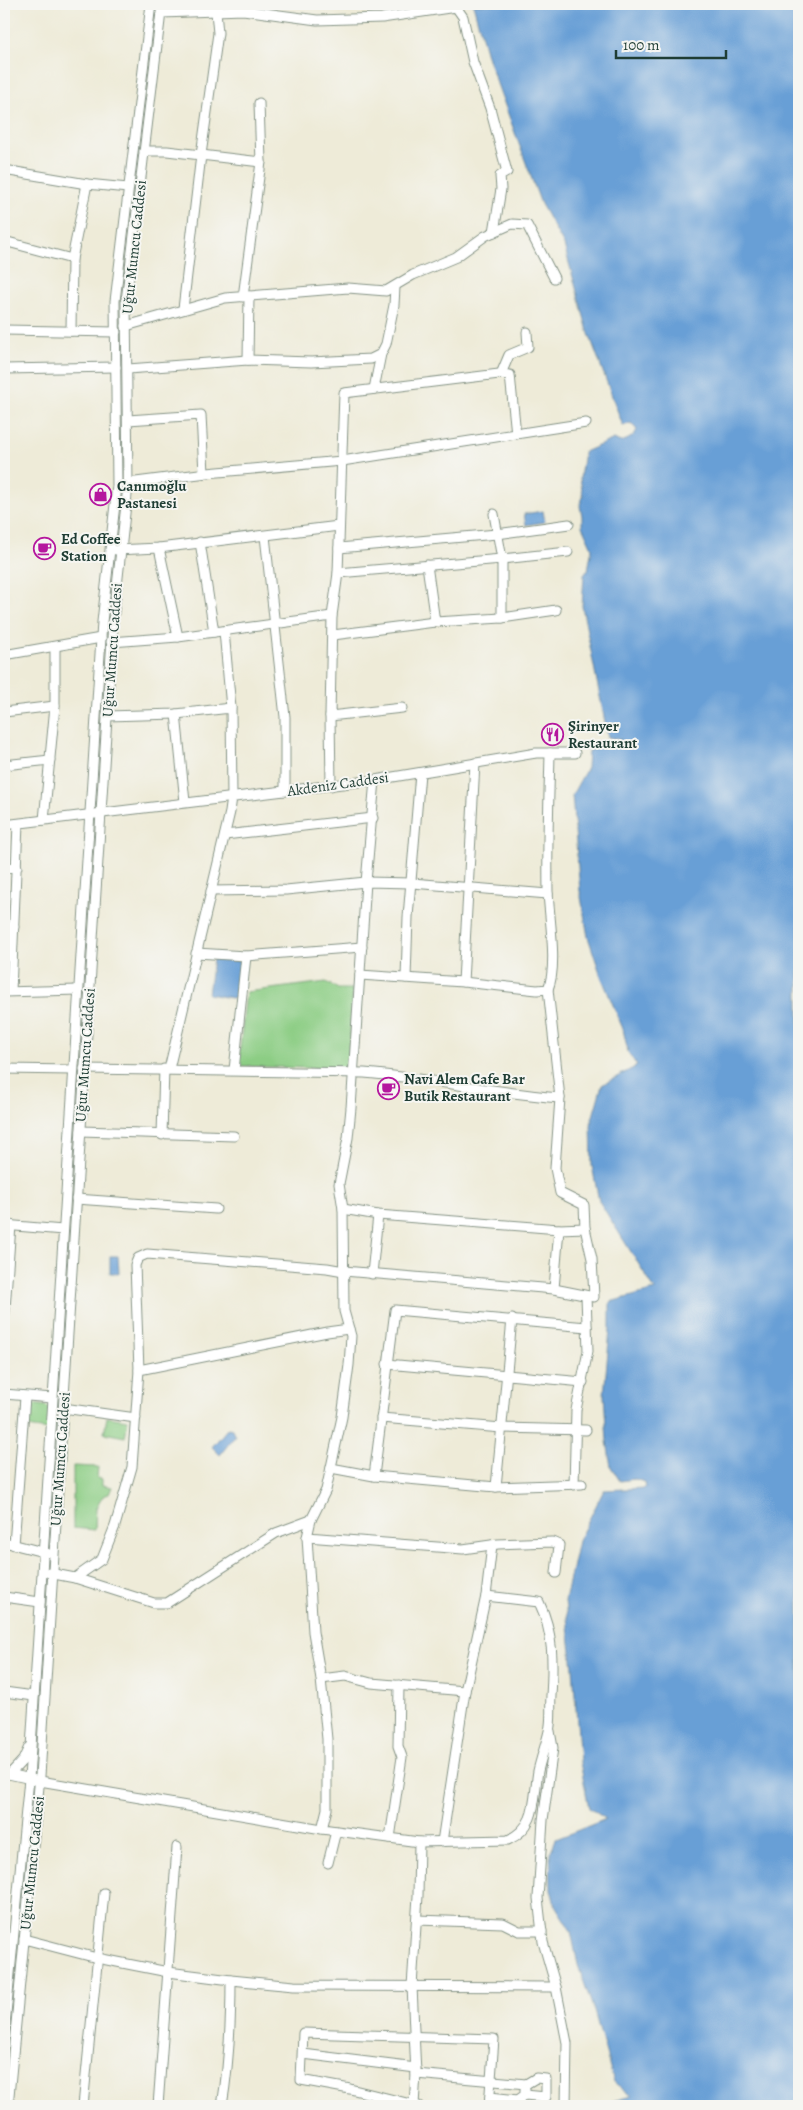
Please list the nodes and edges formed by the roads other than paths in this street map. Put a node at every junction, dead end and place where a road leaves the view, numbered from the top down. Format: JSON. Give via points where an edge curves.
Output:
{"nodes":[{"id":1,"x":151,"y":4,"type":"edge"},
{"id":2,"x":162,"y":8,"type":"edge"},
{"id":3,"x":216,"y":12,"type":"junction"},
{"id":4,"x":259,"y":103,"type":"dead end"},
{"id":5,"x":144,"y":151,"type":"junction"},
{"id":6,"x":201,"y":155,"type":"junction"},
{"id":7,"x":261,"y":162,"type":"junction"},
{"id":8,"x":4,"y":170,"type":"edge"},
{"id":9,"x":87,"y":184,"type":"junction"},
{"id":10,"x":128,"y":188,"type":"junction"},
{"id":11,"x":494,"y":232,"type":"junction"},
{"id":12,"x":4,"y":242,"type":"edge"},
{"id":13,"x":72,"y":259,"type":"junction"},
{"id":14,"x":554,"y":278,"type":"dead end"},
{"id":15,"x":395,"y":287,"type":"junction"},
{"id":16,"x":246,"y":296,"type":"junction"},
{"id":17,"x":183,"y":309,"type":"junction"},
{"id":18,"x":126,"y":326,"type":"junction"},
{"id":19,"x":4,"y":330,"type":"edge"},
{"id":20,"x":71,"y":331,"type":"junction"},
{"id":21,"x":116,"y":332,"type":"junction"},
{"id":22,"x":527,"y":332,"type":"dead end"},
{"id":23,"x":381,"y":354,"type":"junction"},
{"id":24,"x":248,"y":360,"type":"junction"},
{"id":25,"x":116,"y":367,"type":"junction"},
{"id":26,"x":4,"y":369,"type":"edge"},
{"id":27,"x":128,"y":369,"type":"junction"},
{"id":28,"x":501,"y":374,"type":"junction"},
{"id":29,"x":374,"y":389,"type":"junction"},
{"id":30,"x":128,"y":420,"type":"junction"},
{"id":31,"x":586,"y":424,"type":"dead end"},
{"id":32,"x":516,"y":434,"type":"junction"},
{"id":33,"x":342,"y":461,"type":"junction"},
{"id":34,"x":204,"y":473,"type":"junction"},
{"id":35,"x":128,"y":483,"type":"junction"},
{"id":36,"x":494,"y":514,"type":"dead end"},
{"id":37,"x":568,"y":524,"type":"dead end"},
{"id":38,"x":339,"y":526,"type":"junction"},
{"id":39,"x":497,"y":534,"type":"junction"},
{"id":40,"x":264,"y":536,"type":"junction"},
{"id":41,"x":200,"y":542,"type":"junction"},
{"id":42,"x":160,"y":548,"type":"junction"},
{"id":43,"x":339,"y":548,"type":"junction"},
{"id":44,"x":109,"y":550,"type":"junction"},
{"id":45,"x":120,"y":551,"type":"junction"},
{"id":46,"x":568,"y":552,"type":"dead end"},
{"id":47,"x":502,"y":559,"type":"junction"},
{"id":48,"x":427,"y":565,"type":"junction"},
{"id":49,"x":338,"y":573,"type":"junction"},
{"id":50,"x":556,"y":610,"type":"dead end"},
{"id":51,"x":332,"y":616,"type":"junction"},
{"id":52,"x":502,"y":618,"type":"junction"},
{"id":53,"x":435,"y":622,"type":"junction"},
{"id":54,"x":276,"y":624,"type":"junction"},
{"id":55,"x":224,"y":631,"type":"junction"},
{"id":56,"x":214,"y":632,"type":"junction"},
{"id":57,"x":333,"y":635,"type":"junction"},
{"id":58,"x":178,"y":637,"type":"junction"},
{"id":59,"x":101,"y":638,"type":"junction"},
{"id":60,"x":111,"y":642,"type":"junction"},
{"id":61,"x":55,"y":647,"type":"junction"},
{"id":62,"x":4,"y":655,"type":"edge"},
{"id":63,"x":55,"y":706,"type":"junction"},
{"id":64,"x":231,"y":708,"type":"junction"},
{"id":65,"x":402,"y":708,"type":"dead end"},
{"id":66,"x":4,"y":712,"type":"edge"},
{"id":67,"x":176,"y":714,"type":"junction"},
{"id":68,"x":107,"y":716,"type":"junction"},
{"id":69,"x":330,"y":716,"type":"junction"},
{"id":70,"x":550,"y":753,"type":"junction"},
{"id":71,"x":575,"y":753,"type":"dead end"},
{"id":72,"x":50,"y":760,"type":"junction"},
{"id":73,"x":476,"y":763,"type":"junction"},
{"id":74,"x":4,"y":765,"type":"edge"},
{"id":75,"x":420,"y":773,"type":"junction"},
{"id":76,"x":375,"y":780,"type":"junction"},
{"id":77,"x":331,"y":786,"type":"junction"},
{"id":78,"x":285,"y":791,"type":"junction"},
{"id":79,"x":232,"y":797,"type":"junction"},
{"id":80,"x":185,"y":802,"type":"junction"},
{"id":81,"x":101,"y":812,"type":"junction"},
{"id":82,"x":89,"y":816,"type":"junction"},
{"id":83,"x":373,"y":818,"type":"junction"},
{"id":84,"x":44,"y":820,"type":"junction"},
{"id":85,"x":18,"y":824,"type":"junction"},
{"id":86,"x":4,"y":826,"type":"edge"},
{"id":87,"x":225,"y":835,"type":"junction"},
{"id":88,"x":17,"y":867,"type":"junction"},
{"id":89,"x":4,"y":868,"type":"edge"},
{"id":90,"x":366,"y":882,"type":"junction"},
{"id":91,"x":412,"y":883,"type":"junction"},
{"id":92,"x":469,"y":888,"type":"junction"},
{"id":93,"x":211,"y":891,"type":"junction"},
{"id":94,"x":548,"y":894,"type":"junction"},
{"id":95,"x":4,"y":927,"type":"edge"},
{"id":96,"x":14,"y":927,"type":"junction"},
{"id":97,"x":362,"y":947,"type":"junction"},
{"id":98,"x":196,"y":954,"type":"junction"},
{"id":99,"x":246,"y":956,"type":"junction"},
{"id":100,"x":360,"y":975,"type":"junction"},
{"id":101,"x":406,"y":978,"type":"junction"},
{"id":102,"x":463,"y":982,"type":"junction"},
{"id":103,"x":548,"y":989,"type":"junction"},
{"id":104,"x":78,"y":990,"type":"junction"},
{"id":105,"x":7,"y":992,"type":"edge"},
{"id":106,"x":4,"y":1069,"type":"edge"},
{"id":107,"x":84,"y":1069,"type":"junction"},
{"id":108,"x":166,"y":1069,"type":"junction"},
{"id":109,"x":73,"y":1070,"type":"junction"},
{"id":110,"x":234,"y":1070,"type":"junction"},
{"id":111,"x":353,"y":1074,"type":"junction"},
{"id":112,"x":560,"y":1098,"type":"junction"},
{"id":113,"x":80,"y":1131,"type":"junction"},
{"id":114,"x":162,"y":1135,"type":"junction"},
{"id":115,"x":234,"y":1136,"type":"dead end"},
{"id":116,"x":76,"y":1199,"type":"junction"},
{"id":117,"x":216,"y":1209,"type":"dead end"},
{"id":118,"x":343,"y":1209,"type":"junction"},
{"id":119,"x":378,"y":1215,"type":"junction"},
{"id":120,"x":7,"y":1225,"type":"edge"},
{"id":121,"x":585,"y":1228,"type":"junction"},
{"id":122,"x":559,"y":1229,"type":"junction"},
{"id":123,"x":63,"y":1230,"type":"junction"},
{"id":124,"x":344,"y":1271,"type":"junction"},
{"id":125,"x":372,"y":1274,"type":"junction"},
{"id":126,"x":554,"y":1289,"type":"junction"},
{"id":127,"x":586,"y":1296,"type":"junction"},
{"id":128,"x":512,"y":1319,"type":"junction"},
{"id":129,"x":4,"y":1323,"type":"edge"},
{"id":130,"x":587,"y":1327,"type":"junction"},
{"id":131,"x":349,"y":1329,"type":"junction"},
{"id":132,"x":387,"y":1364,"type":"junction"},
{"id":133,"x":139,"y":1370,"type":"junction"},
{"id":134,"x":507,"y":1375,"type":"junction"},
{"id":135,"x":583,"y":1382,"type":"junction"},
{"id":136,"x":4,"y":1394,"type":"edge"},
{"id":137,"x":25,"y":1397,"type":"junction"},
{"id":138,"x":52,"y":1398,"type":"junction"},
{"id":139,"x":63,"y":1408,"type":"junction"},
{"id":140,"x":136,"y":1418,"type":"junction"},
{"id":141,"x":381,"y":1418,"type":"junction"},
{"id":142,"x":502,"y":1428,"type":"junction"},
{"id":143,"x":574,"y":1430,"type":"junction"},
{"id":144,"x":586,"y":1430,"type":"dead end"},
{"id":145,"x":331,"y":1468,"type":"junction"},
{"id":146,"x":374,"y":1476,"type":"junction"},
{"id":147,"x":496,"y":1487,"type":"junction"},
{"id":148,"x":311,"y":1520,"type":"junction"},
{"id":149,"x":307,"y":1537,"type":"junction"},
{"id":150,"x":4,"y":1542,"type":"edge"},
{"id":151,"x":14,"y":1545,"type":"junction"},
{"id":152,"x":492,"y":1545,"type":"junction"},
{"id":153,"x":43,"y":1552,"type":"junction"},
{"id":154,"x":54,"y":1554,"type":"junction"},
{"id":155,"x":42,"y":1573,"type":"junction"},
{"id":156,"x":53,"y":1573,"type":"junction"},
{"id":157,"x":556,"y":1573,"type":"dead end"},
{"id":158,"x":75,"y":1578,"type":"junction"},
{"id":159,"x":486,"y":1596,"type":"junction"},
{"id":160,"x":4,"y":1597,"type":"edge"},
{"id":161,"x":40,"y":1602,"type":"junction"},
{"id":162,"x":321,"y":1679,"type":"junction"},
{"id":163,"x":399,"y":1684,"type":"junction"},
{"id":164,"x":465,"y":1691,"type":"junction"},
{"id":165,"x":4,"y":1692,"type":"edge"},
{"id":166,"x":34,"y":1696,"type":"junction"},
{"id":167,"x":550,"y":1729,"type":"junction"},
{"id":168,"x":31,"y":1743,"type":"junction"},
{"id":169,"x":7,"y":1774,"type":"edge"},
{"id":170,"x":29,"y":1779,"type":"junction"},
{"id":171,"x":40,"y":1781,"type":"junction"},
{"id":172,"x":322,"y":1829,"type":"junction"},
{"id":173,"x":336,"y":1831,"type":"junction"},
{"id":174,"x":390,"y":1838,"type":"junction"},
{"id":175,"x":419,"y":1842,"type":"junction"},
{"id":176,"x":442,"y":1842,"type":"junction"},
{"id":177,"x":177,"y":1847,"type":"dead end"},
{"id":178,"x":328,"y":1863,"type":"dead end"},
{"id":179,"x":104,"y":1893,"type":"dead end"},
{"id":180,"x":417,"y":1920,"type":"junction"},
{"id":181,"x":542,"y":1931,"type":"junction"},
{"id":182,"x":24,"y":1939,"type":"junction"},
{"id":183,"x":8,"y":1943,"type":"edge"},
{"id":184,"x":97,"y":1958,"type":"junction"},
{"id":185,"x":168,"y":1972,"type":"junction"},
{"id":186,"x":231,"y":1980,"type":"junction"},
{"id":187,"x":412,"y":1986,"type":"junction"},
{"id":188,"x":556,"y":1987,"type":"junction"},
{"id":189,"x":4,"y":2035,"type":"edge"},
{"id":190,"x":415,"y":2036,"type":"junction"},
{"id":191,"x":303,"y":2054,"type":"junction"},
{"id":192,"x":416,"y":2071,"type":"junction"},
{"id":193,"x":492,"y":2080,"type":"junction"},
{"id":194,"x":526,"y":2084,"type":"junction"},
{"id":195,"x":525,"y":2095,"type":"junction"},
{"id":196,"x":490,"y":2102,"type":"edge"},
{"id":197,"x":8,"y":2106,"type":"edge"},
{"id":198,"x":83,"y":2106,"type":"edge"},
{"id":199,"x":158,"y":2106,"type":"edge"},
{"id":200,"x":222,"y":2106,"type":"edge"},
{"id":201,"x":416,"y":2106,"type":"edge"},
{"id":202,"x":566,"y":2106,"type":"edge"}],
"edges":[{"from":1,"to":10,"type":"street","name":"Uğur Mumcu Caddesi"},
{"from":2,"to":3,"type":"street"},
{"from":2,"to":5,"type":"street","name":"Uğur Mumcu Caddesi"},
{"from":3,"to":6,"type":"street","via":[[218,33]]},
{"from":3,"to":11,"type":"street","via":[[243,10],[317,20],[382,18],[456,7],[463,17],[472,62],[490,108],[508,172],[500,176]]},
{"from":4,"to":7,"type":"street"},
{"from":5,"to":6,"type":"street"},
{"from":5,"to":18,"type":"street","name":"Uğur Mumcu Caddesi","via":[[126,301]]},
{"from":6,"to":7,"type":"street"},
{"from":6,"to":17,"type":"street"},
{"from":7,"to":16,"type":"street"},
{"from":8,"to":9,"type":"street"},
{"from":9,"to":10,"type":"street"},
{"from":9,"to":13,"type":"street"},
{"from":10,"to":21,"type":"street","name":"Uğur Mumcu Caddesi","via":[[115,301]]},
{"from":11,"to":14,"type":"street","via":[[512,224],[527,225]]},
{"from":11,"to":15,"type":"street","via":[[456,258],[413,274]]},
{"from":12,"to":13,"type":"street"},
{"from":13,"to":20,"type":"street"},
{"from":15,"to":16,"type":"street","via":[[386,292],[348,288]]},
{"from":15,"to":23,"type":"street","via":[[386,344]]},
{"from":16,"to":17,"type":"street"},
{"from":16,"to":24,"type":"street"},
{"from":17,"to":18,"type":"street"},
{"from":18,"to":27,"type":"street","name":"Uğur Mumcu Caddesi"},
{"from":19,"to":20,"type":"street"},
{"from":20,"to":21,"type":"street"},
{"from":21,"to":25,"type":"street","name":"Uğur Mumcu Caddesi"},
{"from":22,"to":28,"type":"street","via":[[528,347],[509,355]]},
{"from":23,"to":24,"type":"street","via":[[361,360]]},
{"from":23,"to":29,"type":"street"},
{"from":24,"to":27,"type":"street"},
{"from":25,"to":26,"type":"street"},
{"from":25,"to":44,"type":"street","name":"Uğur Mumcu Caddesi","via":[[117,486]]},
{"from":27,"to":30,"type":"street","name":"Uğur Mumcu Caddesi"},
{"from":28,"to":29,"type":"street"},
{"from":28,"to":32,"type":"street","via":[[510,375],[512,381]]},
{"from":29,"to":33,"type":"street","via":[[344,393]]},
{"from":30,"to":34,"type":"street","via":[[201,415]]},
{"from":30,"to":35,"type":"street","name":"Uğur Mumcu Caddesi"},
{"from":31,"to":32,"type":"street"},
{"from":32,"to":33,"type":"street"},
{"from":33,"to":34,"type":"street"},
{"from":33,"to":38,"type":"street"},
{"from":34,"to":35,"type":"street"},
{"from":35,"to":45,"type":"street","name":"Uğur Mumcu Caddesi"},
{"from":36,"to":39,"type":"street"},
{"from":37,"to":39,"type":"street"},
{"from":38,"to":40,"type":"street"},
{"from":38,"to":43,"type":"street"},
{"from":39,"to":43,"type":"street"},
{"from":39,"to":47,"type":"street"},
{"from":40,"to":41,"type":"street"},
{"from":40,"to":54,"type":"street"},
{"from":41,"to":42,"type":"street"},
{"from":41,"to":56,"type":"street"},
{"from":42,"to":45,"type":"street"},
{"from":42,"to":58,"type":"street"},
{"from":43,"to":49,"type":"street"},
{"from":44,"to":45,"type":"street"},
{"from":44,"to":59,"type":"street","name":"Uğur Mumcu Caddesi"},
{"from":45,"to":60,"type":"street","name":"Uğur Mumcu Caddesi"},
{"from":46,"to":47,"type":"street"},
{"from":47,"to":48,"type":"street"},
{"from":47,"to":52,"type":"street"},
{"from":48,"to":49,"type":"street"},
{"from":48,"to":53,"type":"street"},
{"from":49,"to":51,"type":"street"},
{"from":50,"to":52,"type":"street"},
{"from":51,"to":54,"type":"street"},
{"from":51,"to":57,"type":"street"},
{"from":52,"to":53,"type":"street"},
{"from":53,"to":57,"type":"street"},
{"from":54,"to":55,"type":"street"},
{"from":54,"to":78,"type":"street","via":[[285,717]]},
{"from":55,"to":56,"type":"street"},
{"from":55,"to":64,"type":"street"},
{"from":56,"to":58,"type":"street"},
{"from":57,"to":69,"type":"street"},
{"from":58,"to":60,"type":"street"},
{"from":59,"to":61,"type":"street"},
{"from":59,"to":82,"type":"street","name":"Uğur Mumcu Caddesi"},
{"from":60,"to":68,"type":"street","name":"Uğur Mumcu Caddesi"},
{"from":61,"to":62,"type":"street"},
{"from":61,"to":63,"type":"street"},
{"from":63,"to":66,"type":"street"},
{"from":63,"to":72,"type":"street"},
{"from":64,"to":67,"type":"street"},
{"from":64,"to":79,"type":"street"},
{"from":65,"to":69,"type":"street"},
{"from":67,"to":68,"type":"street"},
{"from":67,"to":80,"type":"street"},
{"from":68,"to":81,"type":"street","name":"Uğur Mumcu Caddesi"},
{"from":69,"to":77,"type":"street"},
{"from":70,"to":71,"type":"street","name":"Akdeniz Caddesi"},
{"from":70,"to":73,"type":"street","name":"Akdeniz Caddesi"},
{"from":70,"to":94,"type":"street"},
{"from":72,"to":74,"type":"street"},
{"from":72,"to":84,"type":"street"},
{"from":73,"to":75,"type":"street","name":"Akdeniz Caddesi"},
{"from":73,"to":92,"type":"street"},
{"from":75,"to":76,"type":"street","name":"Akdeniz Caddesi"},
{"from":75,"to":91,"type":"street"},
{"from":76,"to":77,"type":"street","name":"Akdeniz Caddesi"},
{"from":76,"to":83,"type":"street"},
{"from":77,"to":78,"type":"street","name":"Akdeniz Caddesi"},
{"from":78,"to":79,"type":"street","name":"Akdeniz Caddesi"},
{"from":79,"to":80,"type":"street","name":"Akdeniz Caddesi"},
{"from":79,"to":87,"type":"street"},
{"from":80,"to":81,"type":"street","name":"Akdeniz Caddesi"},
{"from":81,"to":82,"type":"street","name":"Akdeniz Caddesi"},
{"from":81,"to":107,"type":"street","name":"Uğur Mumcu Caddesi"},
{"from":82,"to":84,"type":"street"},
{"from":82,"to":104,"type":"street","name":"Uğur Mumcu Caddesi"},
{"from":83,"to":87,"type":"street"},
{"from":83,"to":90,"type":"street"},
{"from":84,"to":85,"type":"street"},
{"from":85,"to":86,"type":"street"},
{"from":85,"to":88,"type":"street"},
{"from":87,"to":93,"type":"street"},
{"from":88,"to":89,"type":"street"},
{"from":88,"to":96,"type":"street"},
{"from":90,"to":91,"type":"street"},
{"from":90,"to":93,"type":"street","via":[[286,890]]},
{"from":90,"to":97,"type":"street"},
{"from":91,"to":92,"type":"street"},
{"from":91,"to":101,"type":"street"},
{"from":92,"to":94,"type":"street"},
{"from":92,"to":102,"type":"street"},
{"from":93,"to":98,"type":"street"},
{"from":94,"to":103,"type":"street","via":[[552,918],[552,982]]},
{"from":95,"to":96,"type":"street"},
{"from":96,"to":105,"type":"street"},
{"from":97,"to":99,"type":"street"},
{"from":97,"to":100,"type":"street"},
{"from":98,"to":99,"type":"street"},
{"from":98,"to":108,"type":"street"},
{"from":99,"to":110,"type":"street"},
{"from":100,"to":101,"type":"street"},
{"from":100,"to":111,"type":"street"},
{"from":101,"to":102,"type":"street"},
{"from":102,"to":103,"type":"street"},
{"from":103,"to":112,"type":"street"},
{"from":104,"to":105,"type":"street"},
{"from":104,"to":109,"type":"street","name":"Uğur Mumcu Caddesi"},
{"from":106,"to":109,"type":"street"},
{"from":107,"to":108,"type":"street"},
{"from":107,"to":113,"type":"street","name":"Uğur Mumcu Caddesi"},
{"from":108,"to":110,"type":"street"},
{"from":108,"to":114,"type":"street"},
{"from":109,"to":123,"type":"street","name":"Uğur Mumcu Caddesi"},
{"from":110,"to":111,"type":"street"},
{"from":111,"to":112,"type":"street","via":[[398,1076]]},
{"from":111,"to":118,"type":"street","via":[[348,1138],[339,1184]]},
{"from":112,"to":121,"type":"street","via":[[555,1168],[560,1193],[584,1205]]},
{"from":113,"to":114,"type":"street"},
{"from":113,"to":116,"type":"street","name":"Uğur Mumcu Caddesi"},
{"from":114,"to":115,"type":"street"},
{"from":116,"to":117,"type":"street"},
{"from":116,"to":139,"type":"street","name":"Uğur Mumcu Caddesi"},
{"from":118,"to":119,"type":"street"},
{"from":118,"to":124,"type":"street"},
{"from":119,"to":122,"type":"street"},
{"from":119,"to":125,"type":"street"},
{"from":120,"to":123,"type":"street"},
{"from":120,"to":129,"type":"street"},
{"from":121,"to":122,"type":"street"},
{"from":121,"to":127,"type":"street","via":[[592,1259],[594,1298]]},
{"from":122,"to":126,"type":"street"},
{"from":123,"to":138,"type":"street","name":"Uğur Mumcu Caddesi"},
{"from":124,"to":125,"type":"street"},
{"from":124,"to":131,"type":"street","via":[[344,1311]]},
{"from":124,"to":133,"type":"street","via":[[144,1255],[136,1262],[135,1269]]},
{"from":125,"to":126,"type":"street"},
{"from":126,"to":127,"type":"street"},
{"from":127,"to":130,"type":"street"},
{"from":128,"to":130,"type":"street"},
{"from":128,"to":132,"type":"street","via":[[395,1310]]},
{"from":128,"to":134,"type":"street"},
{"from":130,"to":135,"type":"street","via":[[588,1352]]},
{"from":131,"to":133,"type":"street"},
{"from":131,"to":145,"type":"street","via":[[349,1365]]},
{"from":132,"to":134,"type":"street"},
{"from":132,"to":141,"type":"street"},
{"from":133,"to":140,"type":"street"},
{"from":134,"to":135,"type":"street"},
{"from":134,"to":142,"type":"street"},
{"from":135,"to":143,"type":"street"},
{"from":136,"to":137,"type":"street"},
{"from":137,"to":138,"type":"street"},
{"from":137,"to":151,"type":"street"},
{"from":138,"to":153,"type":"street","name":"Uğur Mumcu Caddesi"},
{"from":139,"to":140,"type":"street"},
{"from":139,"to":154,"type":"street","name":"Uğur Mumcu Caddesi"},
{"from":140,"to":158,"type":"street","via":[[132,1467],[115,1526],[102,1559]]},
{"from":141,"to":142,"type":"street"},
{"from":141,"to":146,"type":"street"},
{"from":142,"to":143,"type":"street"},
{"from":142,"to":147,"type":"street"},
{"from":143,"to":144,"type":"street"},
{"from":143,"to":147,"type":"street","via":[[578,1484]]},
{"from":145,"to":146,"type":"street"},
{"from":145,"to":148,"type":"street","via":[[326,1490]]},
{"from":146,"to":147,"type":"street"},
{"from":148,"to":149,"type":"street"},
{"from":148,"to":158,"type":"street","via":[[276,1533],[162,1604]]},
{"from":149,"to":152,"type":"street","via":[[464,1549]]},
{"from":149,"to":162,"type":"street","via":[[313,1632]]},
{"from":150,"to":151,"type":"street"},
{"from":151,"to":153,"type":"street"},
{"from":152,"to":157,"type":"street","via":[[552,1542],[559,1545]]},
{"from":152,"to":159,"type":"street"},
{"from":153,"to":154,"type":"street"},
{"from":153,"to":155,"type":"street","name":"Uğur Mumcu Caddesi"},
{"from":154,"to":156,"type":"street","name":"Uğur Mumcu Caddesi"},
{"from":155,"to":156,"type":"street"},
{"from":155,"to":161,"type":"street","name":"Uğur Mumcu Caddesi"},
{"from":156,"to":158,"type":"street"},
{"from":156,"to":171,"type":"street","name":"Uğur Mumcu Caddesi"},
{"from":159,"to":164,"type":"street"},
{"from":159,"to":167,"type":"street","via":[[539,1602],[550,1635],[553,1668]]},
{"from":160,"to":161,"type":"street"},
{"from":161,"to":166,"type":"street","name":"Uğur Mumcu Caddesi"},
{"from":162,"to":163,"type":"street","via":[[345,1676],[371,1683]]},
{"from":162,"to":172,"type":"street","via":[[328,1738],[327,1809]]},
{"from":163,"to":164,"type":"street"},
{"from":163,"to":174,"type":"street","via":[[398,1746],[402,1757]]},
{"from":164,"to":176,"type":"street"},
{"from":165,"to":166,"type":"street"},
{"from":166,"to":168,"type":"street","name":"Uğur Mumcu Caddesi"},
{"from":167,"to":176,"type":"street","via":[[528,1826],[508,1840]]},
{"from":167,"to":181,"type":"street","via":[[553,1748],[543,1820],[538,1898]]},
{"from":168,"to":169,"type":"street","via":[[22,1760]]},
{"from":168,"to":170,"type":"street","name":"Uğur Mumcu Caddesi"},
{"from":169,"to":170,"type":"street"},
{"from":170,"to":171,"type":"street"},
{"from":170,"to":183,"type":"street","name":"Uğur Mumcu Caddesi"},
{"from":171,"to":172,"type":"street"},
{"from":171,"to":182,"type":"street","name":"Uğur Mumcu Caddesi"},
{"from":172,"to":173,"type":"street"},
{"from":173,"to":174,"type":"street"},
{"from":173,"to":178,"type":"street"},
{"from":174,"to":175,"type":"street"},
{"from":175,"to":176,"type":"street"},
{"from":175,"to":180,"type":"street"},
{"from":177,"to":185,"type":"street"},
{"from":179,"to":184,"type":"street"},
{"from":180,"to":181,"type":"street","via":[[503,1923],[519,1932]]},
{"from":180,"to":187,"type":"street"},
{"from":181,"to":188,"type":"street"},
{"from":182,"to":184,"type":"street"},
{"from":182,"to":197,"type":"street","name":"Uğur Mumcu Caddesi"},
{"from":183,"to":189,"type":"street","name":"Uğur Mumcu Caddesi"},
{"from":184,"to":185,"type":"street"},
{"from":184,"to":198,"type":"street"},
{"from":185,"to":186,"type":"street"},
{"from":185,"to":199,"type":"street"},
{"from":186,"to":187,"type":"street","via":[[294,1986]]},
{"from":186,"to":200,"type":"street","via":[[228,2071]]},
{"from":187,"to":188,"type":"street"},
{"from":187,"to":190,"type":"street"},
{"from":188,"to":202,"type":"street","via":[[567,2043]]},
{"from":190,"to":191,"type":"street","via":[[303,2033]]},
{"from":190,"to":192,"type":"street"},
{"from":190,"to":193,"type":"street","via":[[494,2039]]},
{"from":191,"to":192,"type":"street"},
{"from":191,"to":201,"type":"street","via":[[302,2080],[350,2088]]},
{"from":192,"to":193,"type":"street"},
{"from":192,"to":201,"type":"street"},
{"from":193,"to":194,"type":"street"},
{"from":193,"to":196,"type":"street"},
{"from":194,"to":195,"type":"street"},
{"from":194,"to":195,"type":"street","via":[[536,2078],[546,2079],[546,2097]]},
{"from":195,"to":196,"type":"street","via":[[518,2100]]}]}
